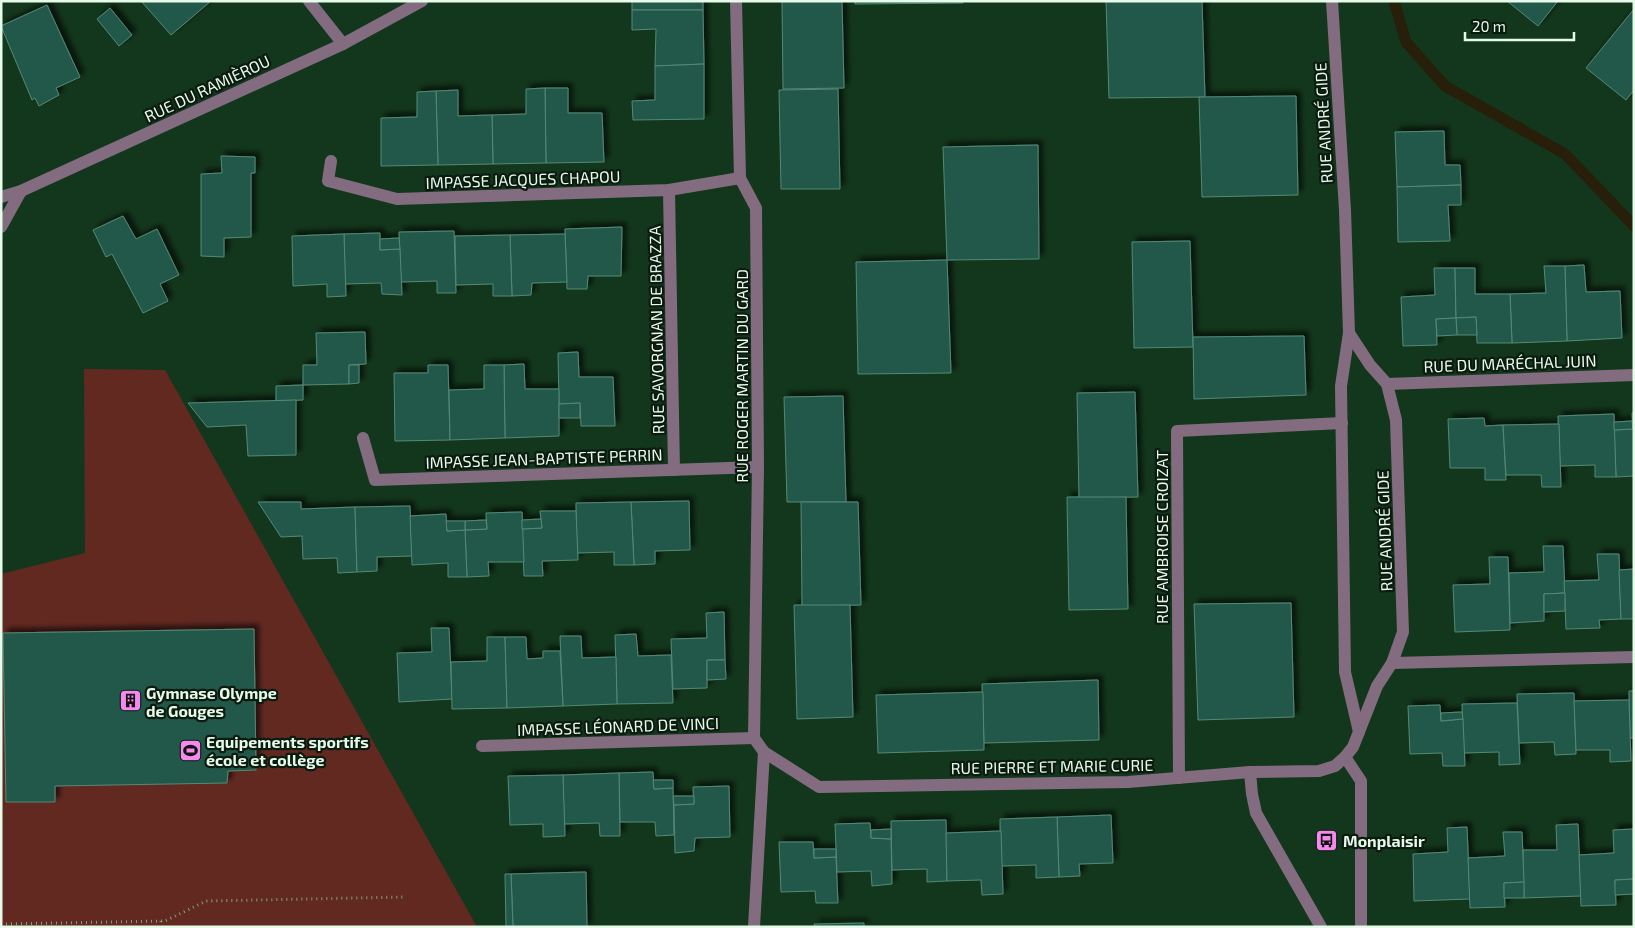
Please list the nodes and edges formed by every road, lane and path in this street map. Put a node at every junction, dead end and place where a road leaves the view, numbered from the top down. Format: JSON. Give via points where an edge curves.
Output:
{"nodes":[{"id":1,"x":309,"y":1,"type":"edge"},
{"id":2,"x":422,"y":1,"type":"edge"},
{"id":3,"x":736,"y":1,"type":"edge"},
{"id":4,"x":1332,"y":1,"type":"edge"},
{"id":5,"x":342,"y":44,"type":"junction"},
{"id":6,"x":330,"y":160,"type":"dead end"},
{"id":7,"x":740,"y":178,"type":"junction"},
{"id":8,"x":669,"y":190,"type":"junction"},
{"id":9,"x":21,"y":191,"type":"junction"},
{"id":10,"x":1,"y":197,"type":"edge"},
{"id":11,"x":1,"y":227,"type":"edge"},
{"id":12,"x":1349,"y":333,"type":"junction"},
{"id":13,"x":1634,"y":375,"type":"edge"},
{"id":14,"x":1386,"y":384,"type":"junction"},
{"id":15,"x":1342,"y":423,"type":"junction"},
{"id":16,"x":363,"y":438,"type":"dead end"},
{"id":17,"x":758,"y":467,"type":"junction"},
{"id":18,"x":674,"y":470,"type":"junction"},
{"id":19,"x":1634,"y":657,"type":"edge"},
{"id":20,"x":1392,"y":663,"type":"junction"},
{"id":21,"x":1359,"y":732,"type":"junction"},
{"id":22,"x":754,"y":738,"type":"junction"},
{"id":23,"x":482,"y":746,"type":"dead end"},
{"id":24,"x":764,"y":752,"type":"junction"},
{"id":25,"x":1345,"y":757,"type":"junction"},
{"id":26,"x":1250,"y":772,"type":"junction"},
{"id":27,"x":1179,"y":778,"type":"junction"},
{"id":28,"x":405,"y":897,"type":"dead end"},
{"id":29,"x":161,"y":921,"type":"junction"},
{"id":30,"x":1,"y":924,"type":"edge"},
{"id":31,"x":161,"y":927,"type":"edge"},
{"id":32,"x":754,"y":927,"type":"edge"},
{"id":33,"x":1321,"y":927,"type":"edge"},
{"id":34,"x":1361,"y":927,"type":"edge"}],
"edges":[{"from":1,"to":5,"type":"street"},
{"from":2,"to":5,"type":"street","name":"RUE DU RAMIÈROU"},
{"from":3,"to":7,"type":"street","name":"RUE ROGER MARTIN DU GARD"},
{"from":4,"to":12,"type":"street","name":"RUE ANDRÉ GIDE"},
{"from":5,"to":9,"type":"street","name":"RUE DU RAMIÈROU"},
{"from":6,"to":8,"type":"street","name":"IMPASSE JACQUES CHAPOU","via":[[328,181],[397,199]]},
{"from":7,"to":8,"type":"street","name":"IMPASSE JACQUES CHAPOU"},
{"from":7,"to":17,"type":"street","name":"RUE ROGER MARTIN DU GARD","via":[[756,208]]},
{"from":8,"to":18,"type":"street","name":"RUE SAVORGNAN DE BRAZZA"},
{"from":9,"to":10,"type":"street","name":"RUE DU RAMIÈROU"},
{"from":9,"to":11,"type":"street"},
{"from":12,"to":14,"type":"street","name":"RUE ANDRÉ GIDE"},
{"from":12,"to":15,"type":"street","name":"RUE ANDRÉ GIDE","via":[[1341,386]]},
{"from":13,"to":14,"type":"street","name":"RUE DU MARÉCHAL JUIN"},
{"from":14,"to":20,"type":"street","name":"RUE ANDRÉ GIDE","via":[[1396,420],[1403,632]]},
{"from":15,"to":21,"type":"street","name":"RUE ANDRÉ GIDE","via":[[1345,672]]},
{"from":15,"to":27,"type":"street","name":"RUE AMBROISE CROIZAT","via":[[1177,431]]},
{"from":16,"to":18,"type":"street","name":"IMPASSE JEAN-BAPTISTE PERRIN","via":[[375,480]]},
{"from":17,"to":18,"type":"street","name":"IMPASSE JEAN-BAPTISTE PERRIN"},
{"from":17,"to":22,"type":"street","name":"RUE ROGER MARTIN DU GARD"},
{"from":19,"to":20,"type":"street"},
{"from":20,"to":21,"type":"street","name":"RUE ANDRÉ GIDE","via":[[1377,686]]},
{"from":21,"to":25,"type":"street","name":"RUE ANDRÉ GIDE"},
{"from":22,"to":23,"type":"street","name":"IMPASSE LÉONARD DE VINCI"},
{"from":22,"to":24,"type":"street"},
{"from":24,"to":27,"type":"street","name":"RUE PIERRE ET MARIE CURIE","via":[[819,786],[1128,782]]},
{"from":24,"to":32,"type":"street"},
{"from":25,"to":26,"type":"street","name":"RUE PIERRE ET MARIE CURIE","via":[[1335,766],[1319,771]]},
{"from":25,"to":34,"type":"street","via":[[1361,781]]},
{"from":26,"to":27,"type":"street","name":"RUE PIERRE ET MARIE CURIE"},
{"from":26,"to":33,"type":"street","via":[[1256,813]]},
{"from":28,"to":29,"type":"path","via":[[206,901]]},
{"from":29,"to":30,"type":"path"},
{"from":29,"to":31,"type":"path"}]}
